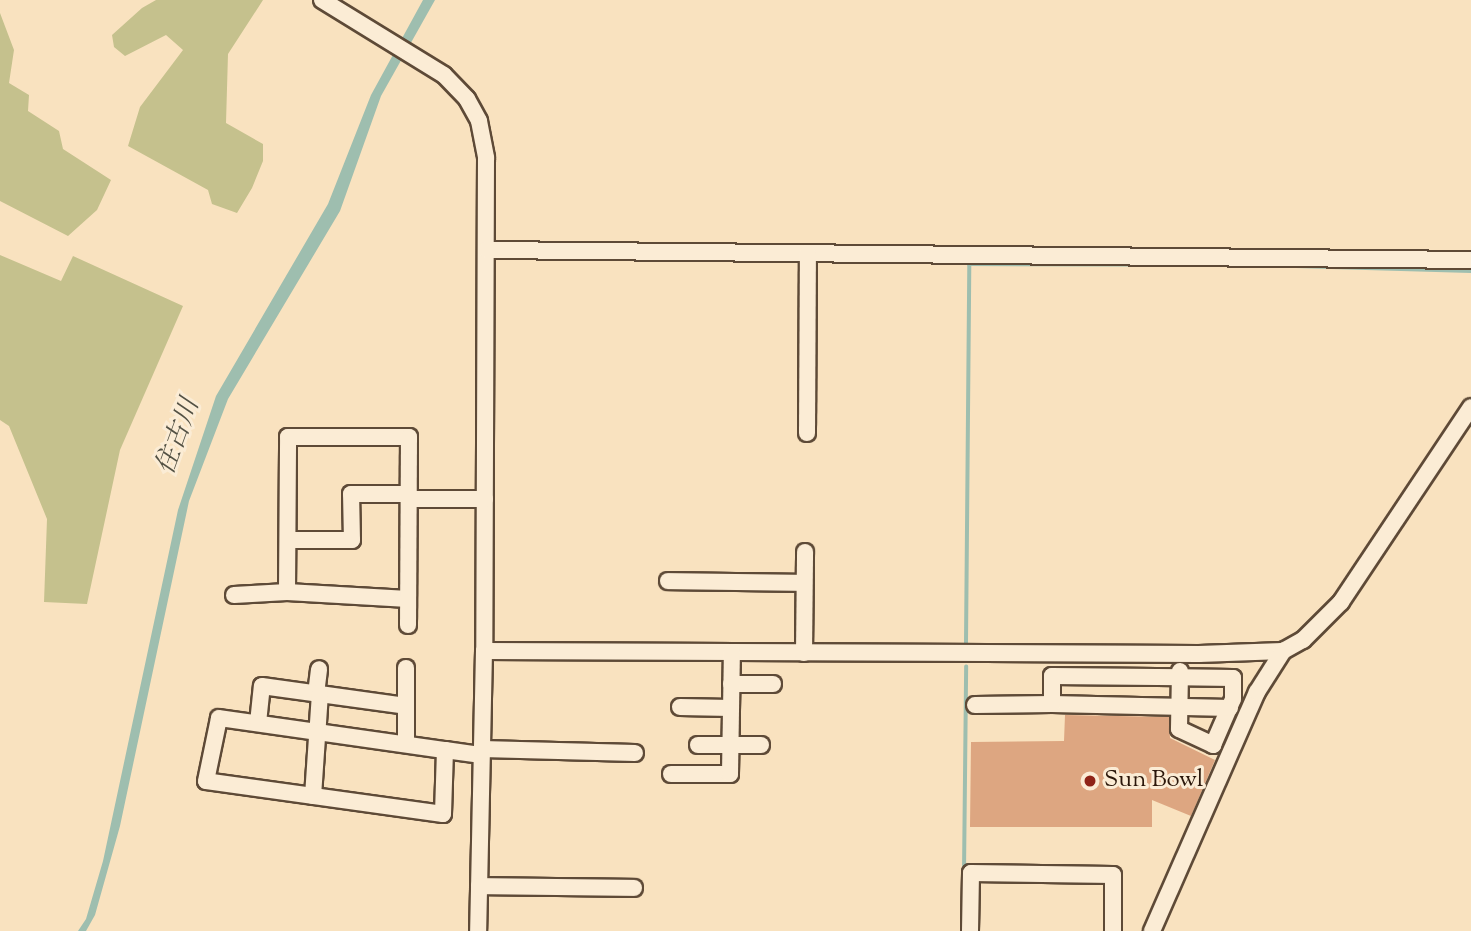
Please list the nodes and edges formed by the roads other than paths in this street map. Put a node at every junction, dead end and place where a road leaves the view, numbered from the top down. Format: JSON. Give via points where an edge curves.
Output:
{"nodes":[{"id":1,"x":322,"y":0,"type":"edge"},
{"id":2,"x":487,"y":250,"type":"junction"},
{"id":3,"x":808,"y":253,"type":"junction"},
{"id":4,"x":1471,"y":260,"type":"edge"},
{"id":5,"x":1471,"y":407,"type":"edge"},
{"id":6,"x":807,"y":433,"type":"dead end"},
{"id":7,"x":409,"y":496,"type":"junction"},
{"id":8,"x":485,"y":499,"type":"junction"},
{"id":9,"x":288,"y":540,"type":"junction"},
{"id":10,"x":805,"y":552,"type":"dead end"},
{"id":11,"x":668,"y":581,"type":"dead end"},
{"id":12,"x":804,"y":583,"type":"junction"},
{"id":13,"x":287,"y":592,"type":"junction"},
{"id":14,"x":234,"y":595,"type":"dead end"},
{"id":15,"x":408,"y":599,"type":"junction"},
{"id":16,"x":408,"y":625,"type":"dead end"},
{"id":17,"x":484,"y":651,"type":"junction"},
{"id":18,"x":1283,"y":651,"type":"junction"},
{"id":19,"x":732,"y":652,"type":"junction"},
{"id":20,"x":804,"y":653,"type":"junction"},
{"id":21,"x":1180,"y":654,"type":"junction"},
{"id":22,"x":318,"y":668,"type":"dead end"},
{"id":23,"x":406,"y":668,"type":"dead end"},
{"id":24,"x":1180,"y":678,"type":"junction"},
{"id":25,"x":731,"y":684,"type":"junction"},
{"id":26,"x":773,"y":684,"type":"dead end"},
{"id":27,"x":318,"y":694,"type":"junction"},
{"id":28,"x":1234,"y":698,"type":"junction"},
{"id":29,"x":1052,"y":704,"type":"junction"},
{"id":30,"x":975,"y":705,"type":"dead end"},
{"id":31,"x":406,"y":706,"type":"junction"},
{"id":32,"x":680,"y":708,"type":"dead end"},
{"id":33,"x":731,"y":708,"type":"junction"},
{"id":34,"x":1179,"y":708,"type":"junction"},
{"id":35,"x":258,"y":723,"type":"junction"},
{"id":36,"x":317,"y":732,"type":"junction"},
{"id":37,"x":405,"y":744,"type":"junction"},
{"id":38,"x":698,"y":745,"type":"dead end"},
{"id":39,"x":730,"y":745,"type":"junction"},
{"id":40,"x":761,"y":745,"type":"dead end"},
{"id":41,"x":445,"y":750,"type":"junction"},
{"id":42,"x":482,"y":752,"type":"junction"},
{"id":43,"x":635,"y":753,"type":"dead end"},
{"id":44,"x":671,"y":774,"type":"dead end"},
{"id":45,"x":313,"y":796,"type":"junction"},
{"id":46,"x":479,"y":886,"type":"junction"},
{"id":47,"x":634,"y":888,"type":"dead end"},
{"id":48,"x":478,"y":931,"type":"edge"},
{"id":49,"x":970,"y":931,"type":"edge"},
{"id":50,"x":1113,"y":931,"type":"edge"},
{"id":51,"x":1152,"y":931,"type":"edge"}],
"edges":[{"from":1,"to":2,"type":"street","via":[[430,65],[467,99],[479,121],[486,158]]},
{"from":2,"to":3,"type":"street"},
{"from":2,"to":8,"type":"street"},
{"from":3,"to":4,"type":"street"},
{"from":3,"to":6,"type":"street"},
{"from":5,"to":18,"type":"street","via":[[1341,602],[1303,640]]},
{"from":7,"to":8,"type":"street"},
{"from":7,"to":9,"type":"street","via":[[351,494],[352,540]]},
{"from":7,"to":9,"type":"street","via":[[409,437],[288,437]]},
{"from":7,"to":15,"type":"street"},
{"from":8,"to":17,"type":"street"},
{"from":9,"to":13,"type":"street"},
{"from":10,"to":12,"type":"street"},
{"from":11,"to":12,"type":"street"},
{"from":12,"to":20,"type":"street"},
{"from":13,"to":14,"type":"street"},
{"from":13,"to":15,"type":"street"},
{"from":15,"to":16,"type":"street"},
{"from":17,"to":19,"type":"street"},
{"from":17,"to":42,"type":"street"},
{"from":18,"to":21,"type":"street"},
{"from":18,"to":51,"type":"street","via":[[1257,692]]},
{"from":19,"to":20,"type":"street"},
{"from":19,"to":25,"type":"street"},
{"from":20,"to":21,"type":"street"},
{"from":21,"to":24,"type":"street"},
{"from":22,"to":27,"type":"street"},
{"from":23,"to":31,"type":"street"},
{"from":24,"to":28,"type":"street","via":[[1233,678]]},
{"from":24,"to":29,"type":"street","via":[[1052,676]]},
{"from":24,"to":34,"type":"street"},
{"from":25,"to":26,"type":"street"},
{"from":25,"to":33,"type":"street"},
{"from":27,"to":31,"type":"street"},
{"from":27,"to":35,"type":"street","via":[[262,686]]},
{"from":27,"to":36,"type":"street"},
{"from":28,"to":34,"type":"street"},
{"from":28,"to":34,"type":"street","via":[[1213,745],[1179,729]]},
{"from":29,"to":30,"type":"street"},
{"from":29,"to":34,"type":"street"},
{"from":31,"to":37,"type":"street"},
{"from":32,"to":33,"type":"street"},
{"from":33,"to":39,"type":"street"},
{"from":35,"to":36,"type":"street"},
{"from":35,"to":45,"type":"street","via":[[219,718],[206,781]]},
{"from":36,"to":37,"type":"street"},
{"from":36,"to":45,"type":"street"},
{"from":37,"to":41,"type":"street"},
{"from":38,"to":39,"type":"street"},
{"from":39,"to":40,"type":"street"},
{"from":39,"to":44,"type":"street","via":[[730,774]]},
{"from":41,"to":42,"type":"street"},
{"from":41,"to":45,"type":"street","via":[[443,814]]},
{"from":42,"to":43,"type":"street"},
{"from":42,"to":46,"type":"street"},
{"from":46,"to":47,"type":"street"},
{"from":46,"to":48,"type":"street"},
{"from":49,"to":50,"type":"street","via":[[971,873],[1113,875]]}]}
